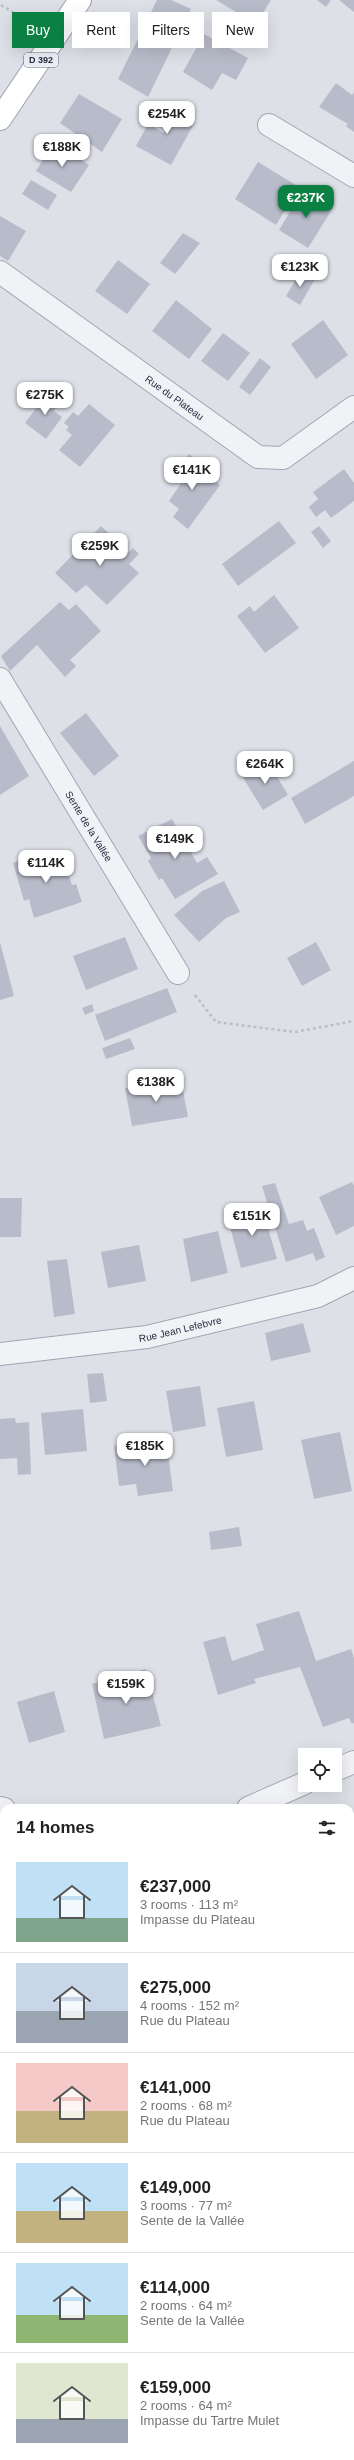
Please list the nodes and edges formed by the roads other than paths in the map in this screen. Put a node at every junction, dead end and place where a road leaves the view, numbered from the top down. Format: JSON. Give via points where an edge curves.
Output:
{"nodes":[{"id":1,"x":80,"y":0,"type":"edge"},
{"id":2,"x":0,"y":119,"type":"edge"},
{"id":3,"x":269,"y":125,"type":"dead end"},
{"id":4,"x":354,"y":176,"type":"edge"},
{"id":5,"x":0,"y":272,"type":"edge"},
{"id":6,"x":354,"y":406,"type":"edge"},
{"id":7,"x":0,"y":680,"type":"edge"},
{"id":8,"x":178,"y":973,"type":"road end"},
{"id":9,"x":354,"y":1278,"type":"edge"},
{"id":10,"x":0,"y":1354,"type":"edge"},
{"id":11,"x":354,"y":1762,"type":"edge"},
{"id":12,"x":342,"y":1767,"type":"edge"},
{"id":13,"x":298,"y":1786,"type":"edge"},
{"id":14,"x":257,"y":1804,"type":"edge"}],
"edges":[{"from":1,"to":2,"type":"main road","number":"D 392"},
{"from":3,"to":4,"type":"street"},
{"from":5,"to":6,"type":"street","name":"Rue du Plateau","via":[[258,457],[283,458]]},
{"from":7,"to":8,"type":"street","name":"Sente de la Vallée"},
{"from":9,"to":10,"type":"street","name":"Rue Jean Lefebvre","via":[[318,1296],[147,1337]]},
{"from":11,"to":12,"type":"street"},
{"from":13,"to":14,"type":"street"}]}
